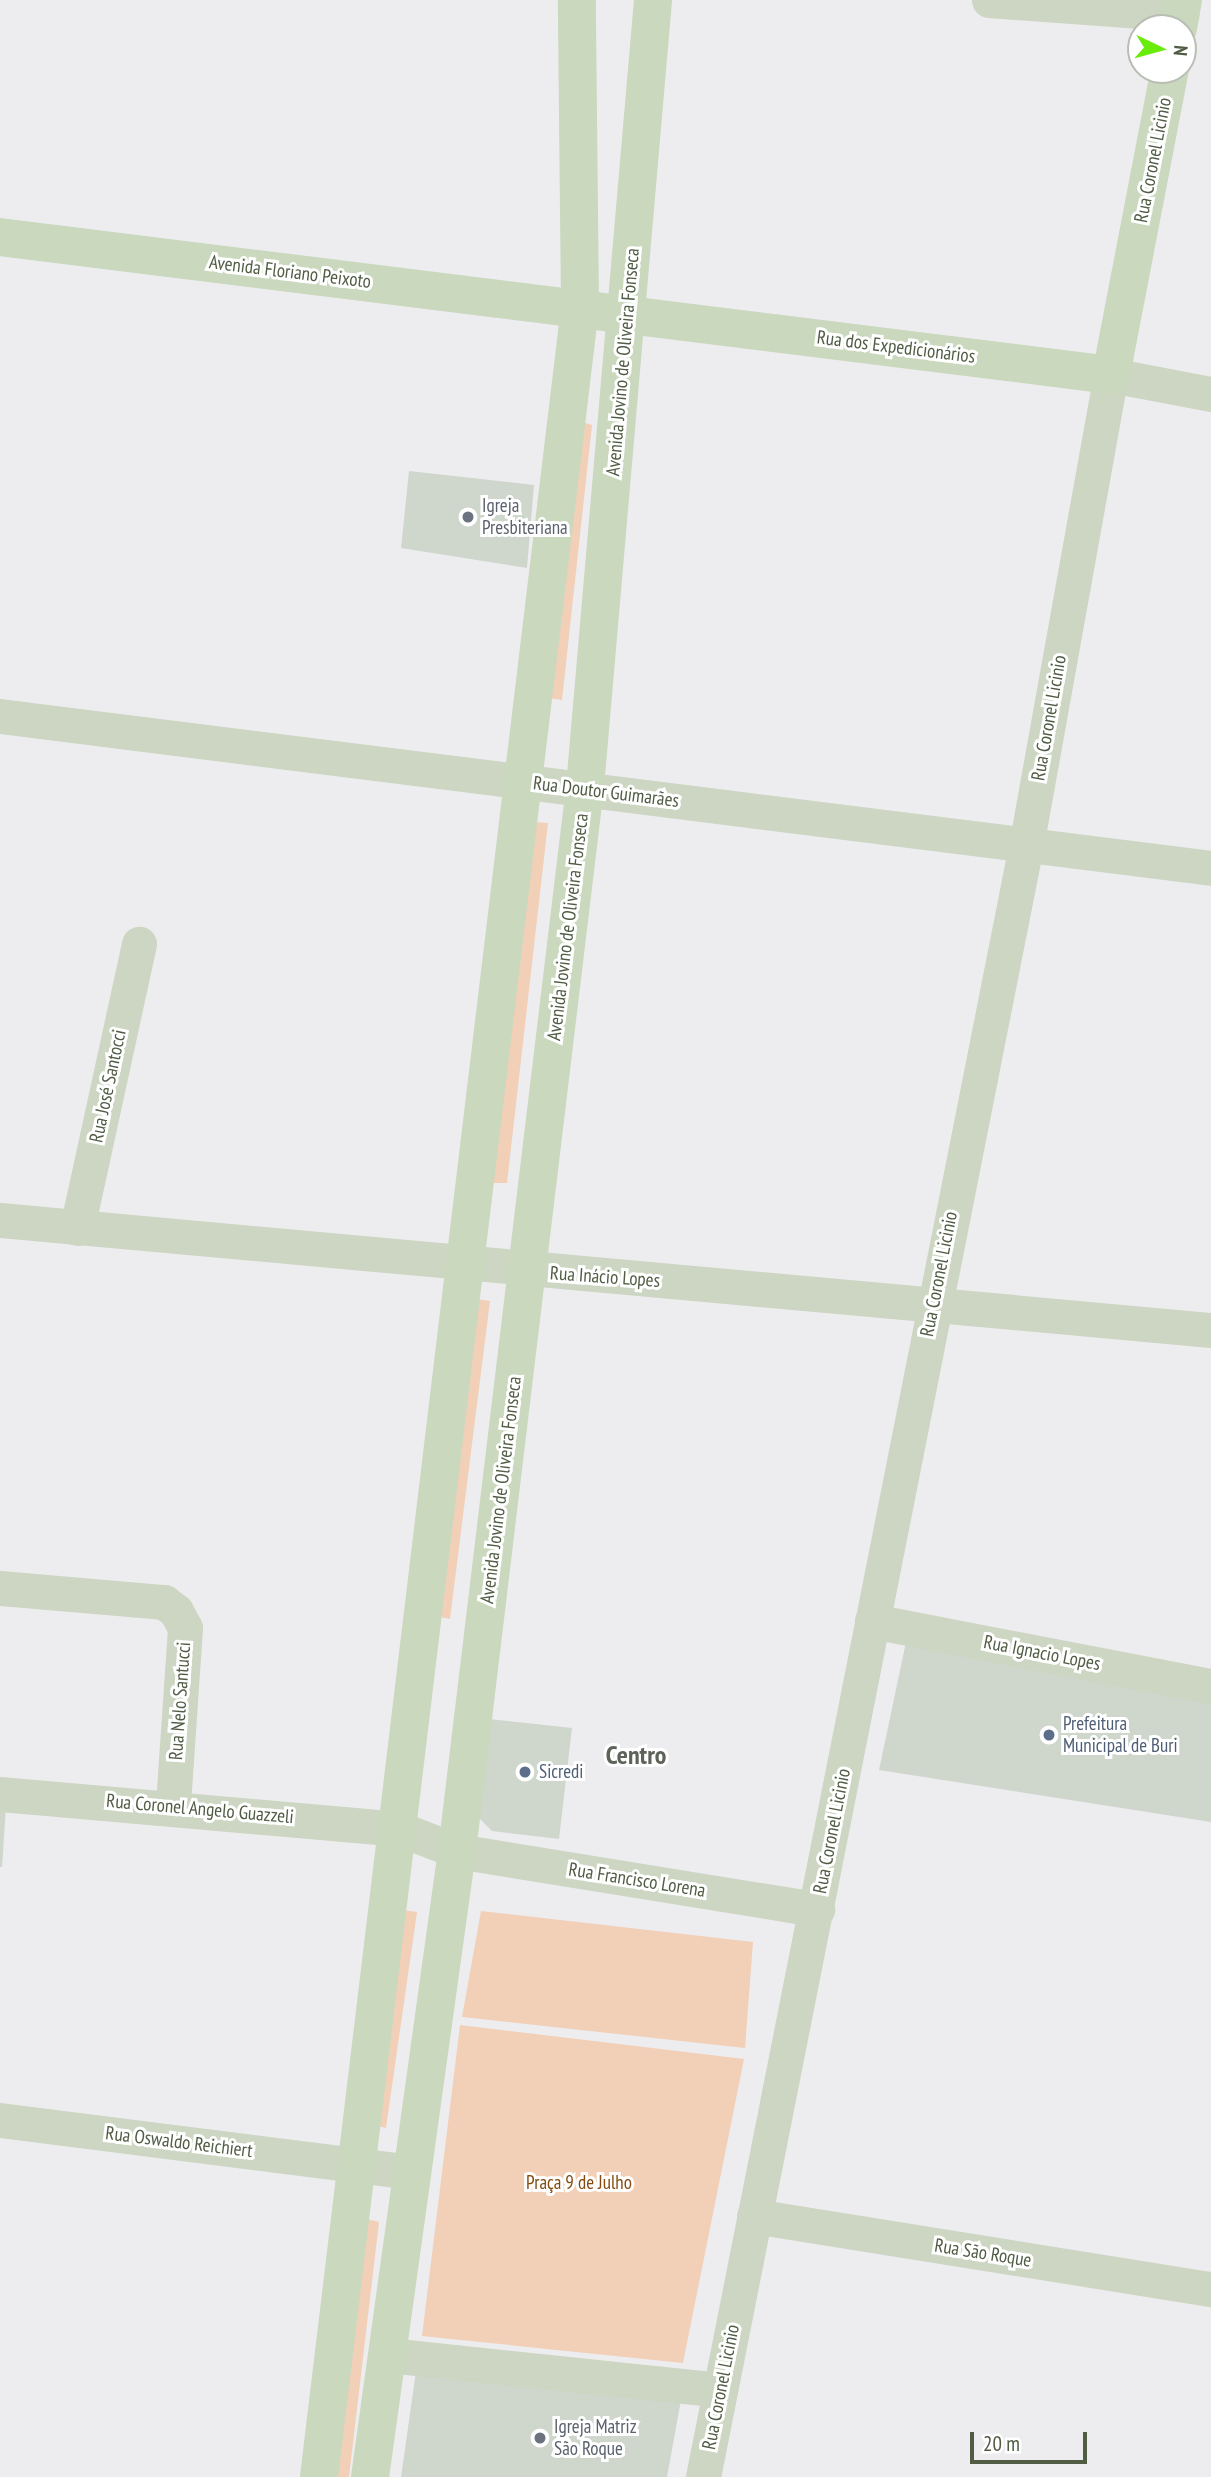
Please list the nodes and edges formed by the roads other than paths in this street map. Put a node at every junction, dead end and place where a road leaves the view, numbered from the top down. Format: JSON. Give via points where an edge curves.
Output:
{"nodes":[{"id":1,"x":577,"y":0,"type":"edge"},
{"id":2,"x":653,"y":0,"type":"edge"},
{"id":3,"x":989,"y":0,"type":"edge"},
{"id":4,"x":1181,"y":14,"type":"edge"},
{"id":5,"x":1167,"y":84,"type":"edge"},
{"id":6,"x":0,"y":237,"type":"edge"},
{"id":7,"x":580,"y":306,"type":"junction"},
{"id":8,"x":629,"y":313,"type":"junction"},
{"id":9,"x":1111,"y":375,"type":"junction"},
{"id":10,"x":1211,"y":394,"type":"edge"},
{"id":11,"x":0,"y":716,"type":"edge"},
{"id":12,"x":527,"y":782,"type":"junction"},
{"id":13,"x":585,"y":788,"type":"junction"},
{"id":14,"x":1026,"y":846,"type":"junction"},
{"id":15,"x":1211,"y":868,"type":"edge"},
{"id":16,"x":139,"y":944,"type":"dead end"},
{"id":17,"x":0,"y":1220,"type":"edge"},
{"id":18,"x":77,"y":1227,"type":"junction"},
{"id":19,"x":466,"y":1266,"type":"junction"},
{"id":20,"x":528,"y":1270,"type":"junction"},
{"id":21,"x":933,"y":1303,"type":"junction"},
{"id":22,"x":1211,"y":1330,"type":"edge"},
{"id":23,"x":0,"y":1588,"type":"edge"},
{"id":24,"x":872,"y":1621,"type":"junction"},
{"id":25,"x":421,"y":1653,"type":"junction"},
{"id":26,"x":481,"y":1660,"type":"junction"},
{"id":27,"x":1211,"y":1686,"type":"edge"},
{"id":28,"x":0,"y":1794,"type":"edge"},
{"id":29,"x":173,"y":1806,"type":"junction"},
{"id":30,"x":400,"y":1829,"type":"junction"},
{"id":31,"x":457,"y":1851,"type":"junction"},
{"id":32,"x":817,"y":1909,"type":"junction"},
{"id":33,"x":0,"y":2120,"type":"edge"},
{"id":34,"x":358,"y":2164,"type":"junction"},
{"id":35,"x":413,"y":2172,"type":"junction"},
{"id":36,"x":754,"y":2216,"type":"junction"},
{"id":37,"x":1211,"y":2289,"type":"edge"},
{"id":38,"x":388,"y":2355,"type":"junction"},
{"id":39,"x":720,"y":2390,"type":"junction"},
{"id":40,"x":319,"y":2477,"type":"edge"},
{"id":41,"x":370,"y":2477,"type":"edge"},
{"id":42,"x":703,"y":2477,"type":"edge"}],
"edges":[{"from":1,"to":7,"type":"main road"},
{"from":2,"to":8,"type":"main road","name":"Avenida Jovino de Oliveira Fonseca"},
{"from":3,"to":4,"type":"street"},
{"from":5,"to":9,"type":"main road","name":"Rua Coronel Licinio"},
{"from":6,"to":7,"type":"main road","name":"Avenida Floriano Peixoto"},
{"from":7,"to":8,"type":"main road","name":"Rua dos Expedicionários"},
{"from":7,"to":12,"type":"main road"},
{"from":8,"to":9,"type":"main road","name":"Rua dos Expedicionários"},
{"from":8,"to":13,"type":"main road","name":"Avenida Jovino de Oliveira Fonseca"},
{"from":9,"to":10,"type":"street","name":"Rua dos Expedicionários"},
{"from":9,"to":14,"type":"street","name":"Rua Coronel Licinio"},
{"from":11,"to":12,"type":"street","name":"Rua Doutor Guimarães"},
{"from":12,"to":13,"type":"street","name":"Rua Doutor Guimarães"},
{"from":12,"to":19,"type":"main road"},
{"from":13,"to":14,"type":"street","name":"Rua Doutor Guimarães"},
{"from":13,"to":20,"type":"main road","name":"Avenida Jovino de Oliveira Fonseca"},
{"from":14,"to":15,"type":"street","name":"Rua Doutor Guimarães"},
{"from":14,"to":21,"type":"street","name":"Rua Coronel Licinio"},
{"from":16,"to":18,"type":"street","name":"Rua José Santocci"},
{"from":17,"to":18,"type":"street","name":"Rua Inácio Lopes"},
{"from":18,"to":19,"type":"street","name":"Rua Inácio Lopes"},
{"from":19,"to":20,"type":"street","name":"Rua Inácio Lopes"},
{"from":19,"to":25,"type":"main road"},
{"from":20,"to":21,"type":"street","name":"Rua Inácio Lopes"},
{"from":20,"to":26,"type":"main road","name":"Avenida Jovino de Oliveira Fonseca"},
{"from":21,"to":22,"type":"street","name":"Rua Inácio Lopes"},
{"from":21,"to":24,"type":"street","name":"Rua Coronel Licinio"},
{"from":23,"to":29,"type":"street","name":"Rua Nelo Santucci","via":[[164,1602],[176,1611],[185,1628]]},
{"from":24,"to":27,"type":"street","name":"Rua Ignacio Lopes"},
{"from":24,"to":32,"type":"street","name":"Rua Coronel Licinio"},
{"from":25,"to":26,"type":"main road"},
{"from":25,"to":30,"type":"main road"},
{"from":26,"to":31,"type":"main road","name":"Avenida Jovino de Oliveira Fonseca"},
{"from":28,"to":29,"type":"street","name":"Rua Coronel Angelo Guazzeli"},
{"from":29,"to":30,"type":"street","name":"Rua Coronel Angelo Guazzeli"},
{"from":30,"to":31,"type":"street","name":"Rua Coronel Angelo Guazzeli"},
{"from":30,"to":34,"type":"main road"},
{"from":31,"to":32,"type":"street","name":"Rua Francisco Lorena"},
{"from":31,"to":35,"type":"main road"},
{"from":32,"to":36,"type":"street","name":"Rua Coronel Licinio"},
{"from":33,"to":34,"type":"street","name":"Rua Oswaldo Reichiert"},
{"from":34,"to":35,"type":"street","name":"Rua Oswaldo Reichiert"},
{"from":34,"to":40,"type":"main road"},
{"from":35,"to":38,"type":"main road"},
{"from":36,"to":37,"type":"street","name":"Rua São Roque"},
{"from":36,"to":39,"type":"street","name":"Rua Coronel Licinio"},
{"from":38,"to":39,"type":"street"},
{"from":38,"to":41,"type":"main road"},
{"from":39,"to":42,"type":"street","name":"Rua Coronel Licinio"}]}
